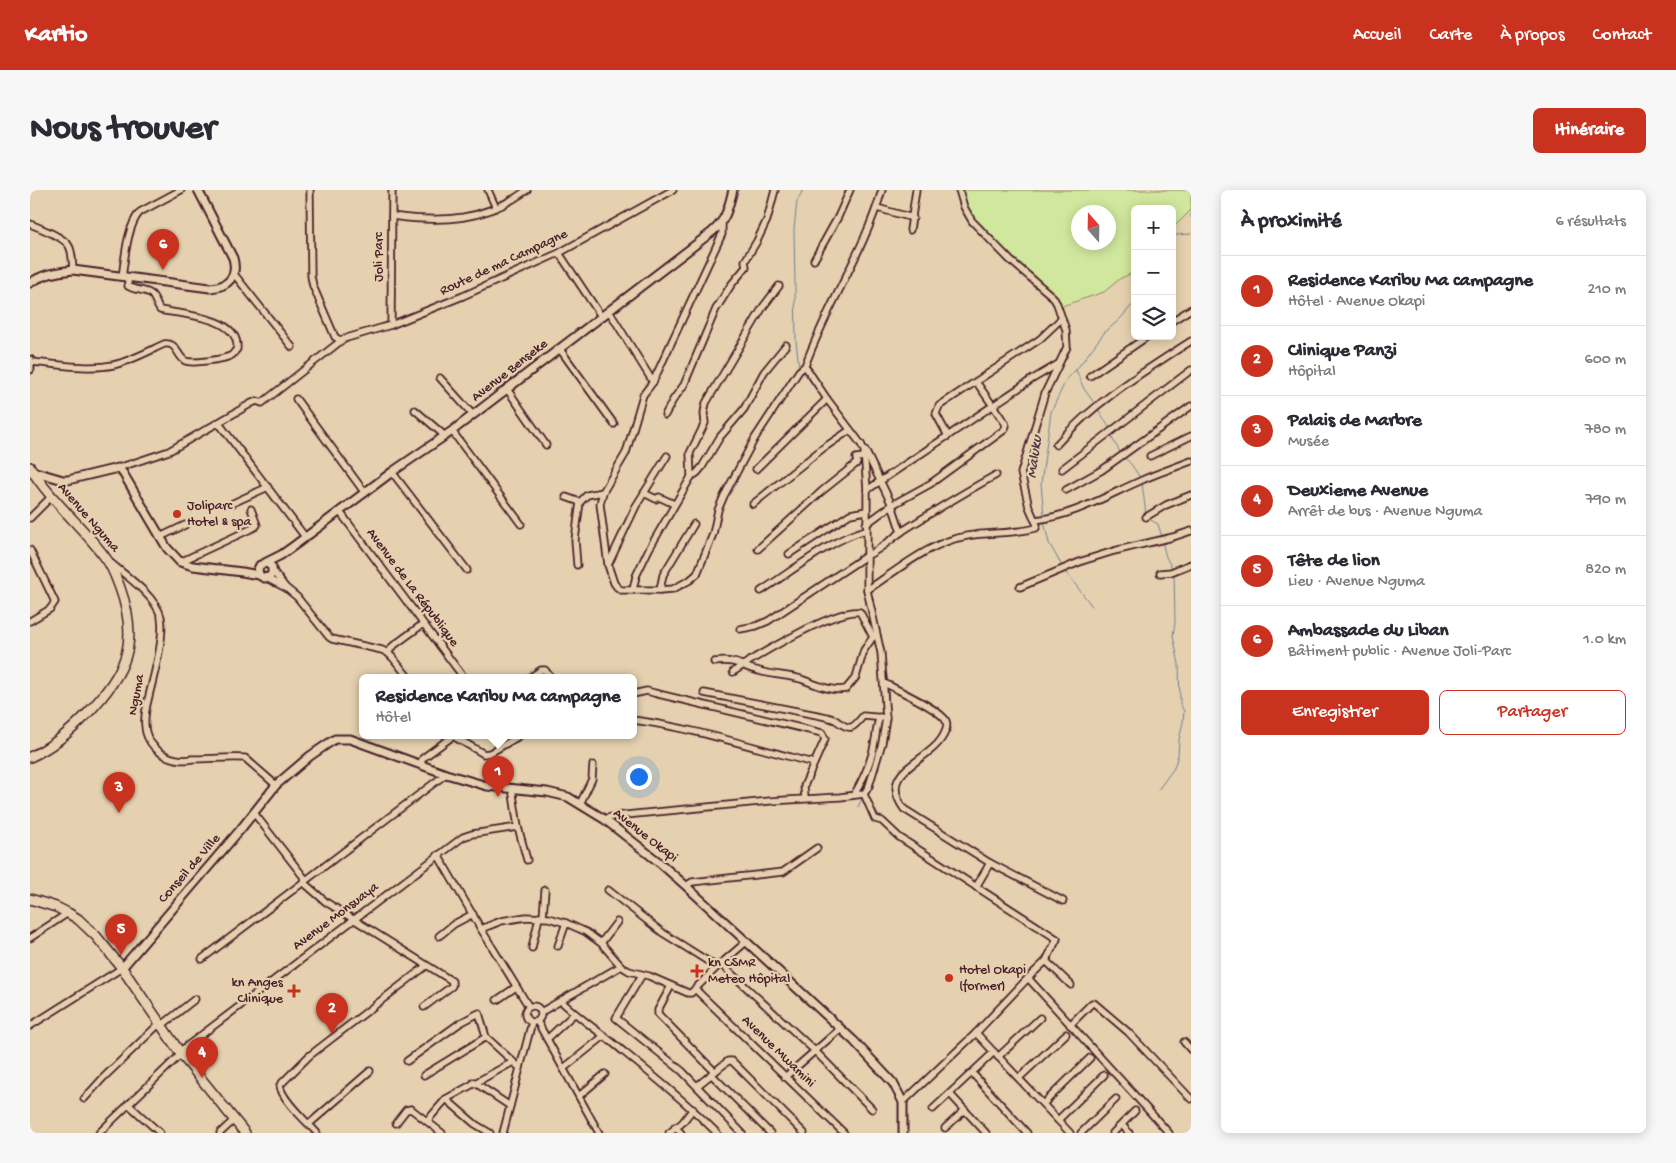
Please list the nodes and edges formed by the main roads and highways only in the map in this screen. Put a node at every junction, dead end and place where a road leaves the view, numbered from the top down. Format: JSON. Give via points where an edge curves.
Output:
{"nodes":[{"id":1,"x":31,"y":469,"type":"edge"},
{"id":2,"x":30,"y":755,"type":"edge"},
{"id":3,"x":30,"y":899,"type":"edge"},
{"id":4,"x":245,"y":1133,"type":"edge"}],
"edges":[{"from":1,"to":2,"type":"main road","name":"Avenue Nguma","via":[[51,497],[109,562],[127,612],[128,644],[121,669],[104,696],[53,744]]},
{"from":3,"to":4,"type":"main road","via":[[68,913],[92,931],[122,968],[180,1053]]}]}
